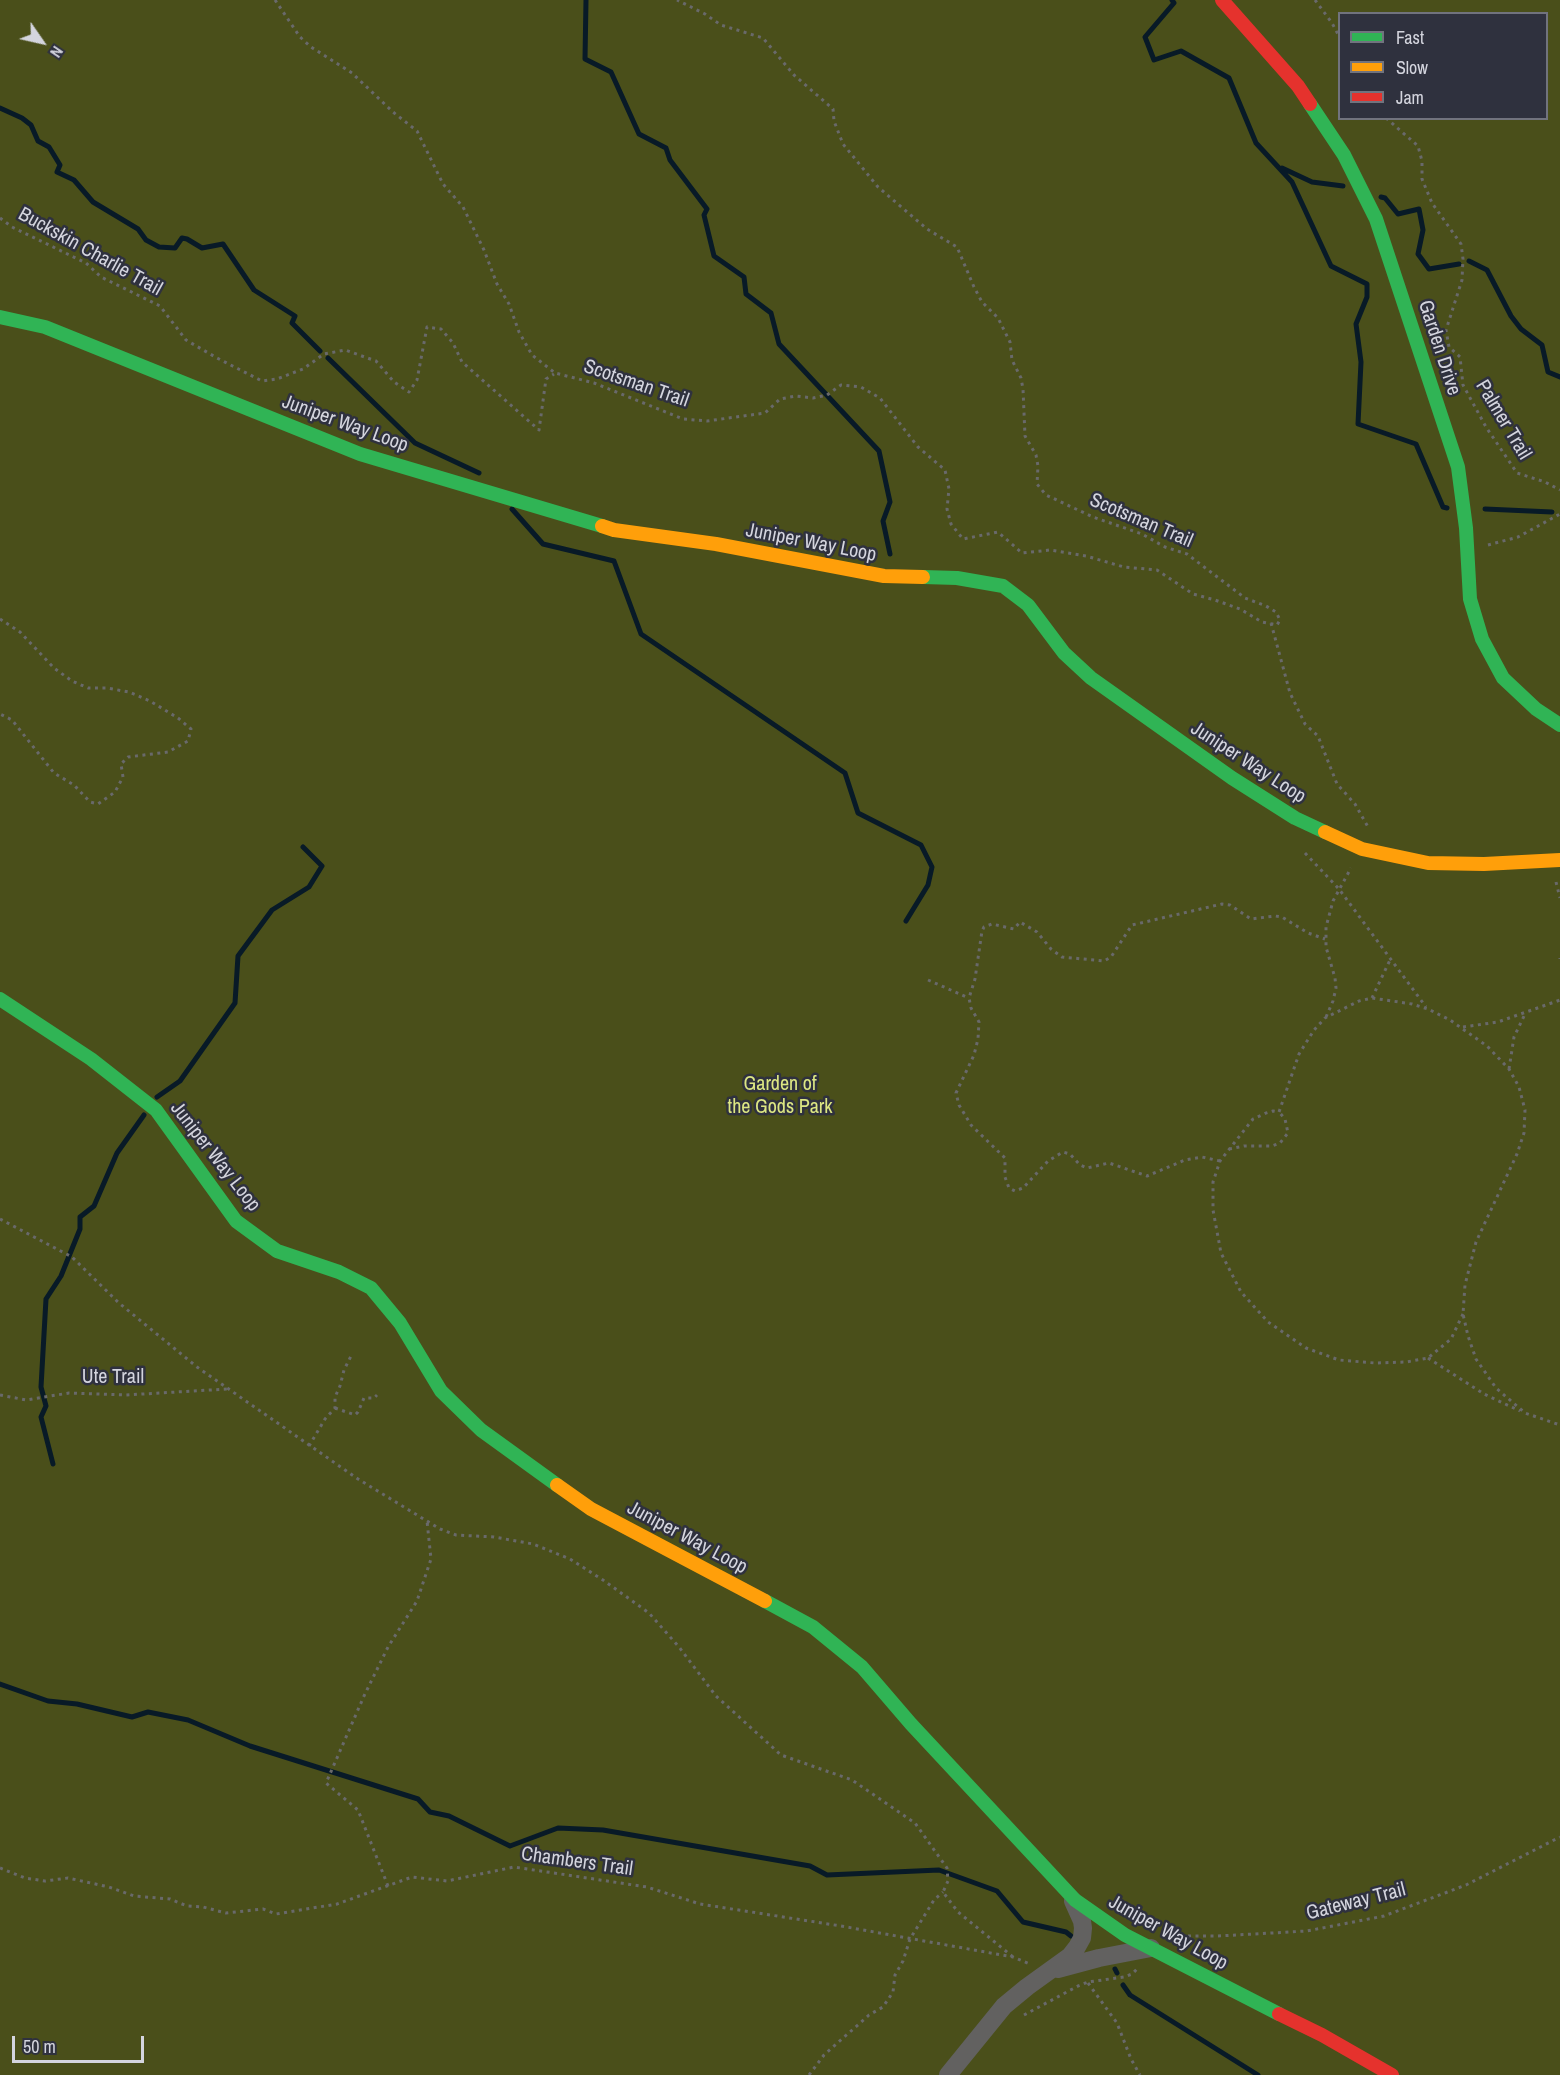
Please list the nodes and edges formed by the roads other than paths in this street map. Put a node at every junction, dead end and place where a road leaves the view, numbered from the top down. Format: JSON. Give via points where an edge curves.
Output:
{"nodes":[{"id":1,"x":1222,"y":0,"type":"edge"},
{"id":2,"x":0,"y":317,"type":"edge"},
{"id":3,"x":1560,"y":725,"type":"edge"},
{"id":4,"x":1560,"y":860,"type":"edge"},
{"id":5,"x":0,"y":999,"type":"edge"},
{"id":6,"x":1070,"y":1894,"type":"junction"},
{"id":7,"x":1151,"y":1948,"type":"junction"},
{"id":8,"x":1053,"y":1968,"type":"junction"},
{"id":9,"x":948,"y":2075,"type":"edge"},
{"id":10,"x":1392,"y":2075,"type":"edge"}],
"edges":[{"from":1,"to":3,"type":"street","name":"Garden Drive","via":[[1298,86],[1344,155],[1376,219],[1458,467],[1470,599],[1482,639],[1503,678]]},
{"from":2,"to":4,"type":"street","name":"Juniper Way Loop","via":[[45,327],[360,454],[614,530],[716,544],[884,576],[957,578],[1004,586],[1028,605],[1064,653],[1091,678],[1295,818],[1362,849],[1428,863]]},
{"from":5,"to":6,"type":"street","name":"Juniper Way Loop","via":[[91,1059],[156,1110],[236,1221],[277,1251],[339,1272],[370,1288],[400,1323],[441,1391],[481,1430],[591,1509],[813,1627],[862,1667]]},
{"from":6,"to":7,"type":"street","name":"Juniper Way Loop","via":[[1112,1927]]},
{"from":6,"to":8,"type":"street","via":[[1082,1921],[1082,1938],[1070,1956]]},
{"from":7,"to":8,"type":"street"},
{"from":7,"to":10,"type":"street","name":"Juniper Way Loop"},
{"from":8,"to":9,"type":"street","via":[[1004,2007]]}]}
